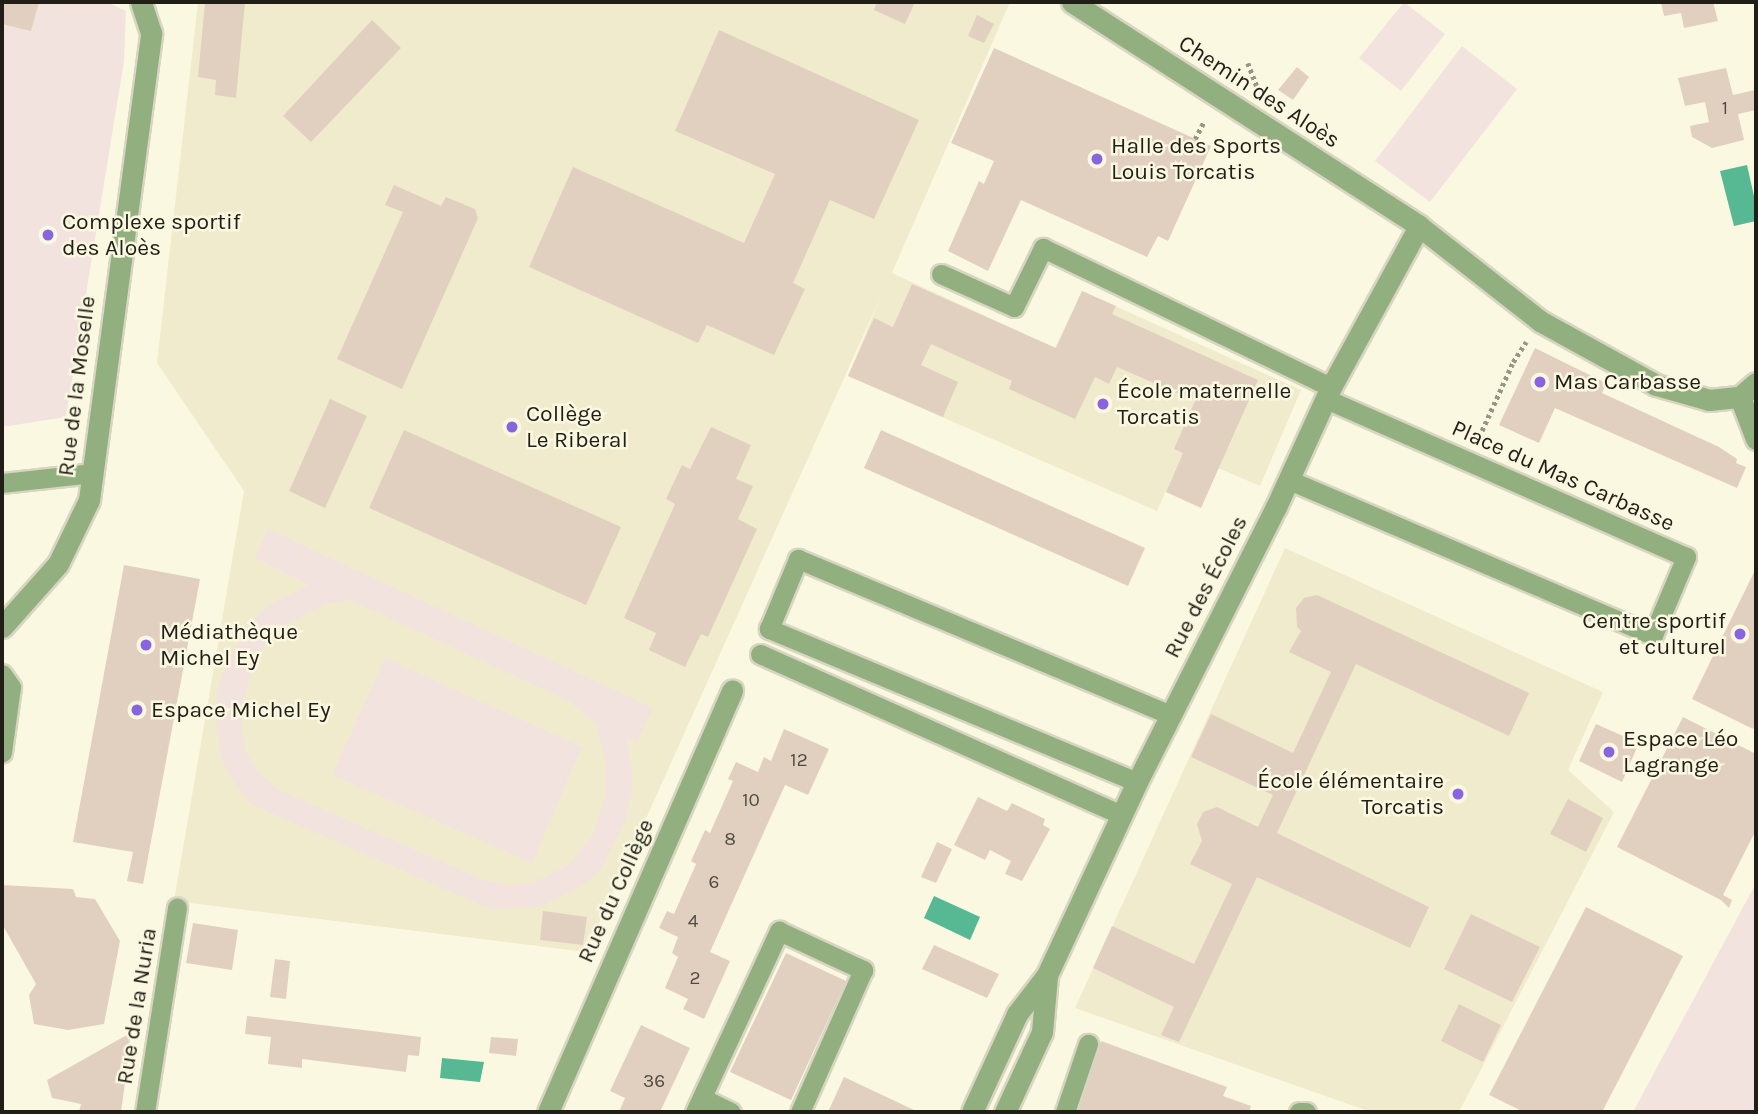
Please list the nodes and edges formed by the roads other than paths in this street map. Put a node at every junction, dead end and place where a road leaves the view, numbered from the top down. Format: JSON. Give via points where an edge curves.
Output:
{"nodes":[{"id":1,"x":141,"y":2,"type":"edge"},
{"id":2,"x":1072,"y":2,"type":"edge"},
{"id":3,"x":1419,"y":226,"type":"junction"},
{"id":4,"x":941,"y":274,"type":"dead end"},
{"id":5,"x":1748,"y":390,"type":"edge"},
{"id":6,"x":1328,"y":393,"type":"junction"},
{"id":7,"x":1756,"y":439,"type":"edge"},
{"id":8,"x":92,"y":473,"type":"junction"},
{"id":9,"x":1289,"y":480,"type":"junction"},
{"id":10,"x":2,"y":483,"type":"edge"},
{"id":11,"x":2,"y":627,"type":"edge"},
{"id":12,"x":760,"y":654,"type":"dead end"},
{"id":13,"x":2,"y":674,"type":"edge"},
{"id":14,"x":732,"y":690,"type":"dead end"},
{"id":15,"x":1171,"y":715,"type":"junction"},
{"id":16,"x":2,"y":752,"type":"edge"},
{"id":17,"x":1137,"y":782,"type":"junction"},
{"id":18,"x":1121,"y":815,"type":"junction"},
{"id":19,"x":177,"y":907,"type":"dead end"},
{"id":20,"x":1047,"y":975,"type":"junction"},
{"id":21,"x":1088,"y":1044,"type":"dead end"},
{"id":22,"x":698,"y":1105,"type":"edge"},
{"id":23,"x":145,"y":1112,"type":"edge"},
{"id":24,"x":548,"y":1112,"type":"edge"},
{"id":25,"x":731,"y":1112,"type":"edge"},
{"id":26,"x":800,"y":1112,"type":"edge"},
{"id":27,"x":972,"y":1112,"type":"edge"},
{"id":28,"x":1005,"y":1112,"type":"edge"},
{"id":29,"x":1065,"y":1112,"type":"edge"},
{"id":30,"x":1299,"y":1112,"type":"edge"},
{"id":31,"x":1306,"y":1112,"type":"edge"}],
"edges":[{"from":1,"to":8,"type":"street","name":"Rue de la Moselle","via":[[151,33]]},
{"from":2,"to":3,"type":"street","name":"Chemin des Aloès"},
{"from":3,"to":5,"type":"street","name":"Chemin des Aloès","via":[[1540,321],[1656,385],[1709,400]]},
{"from":3,"to":6,"type":"street","name":"Rue des Écoles"},
{"from":4,"to":6,"type":"lane","name":"Place du Mas Carbasse","via":[[1014,307],[1043,248]]},
{"from":5,"to":7,"type":"street"},
{"from":6,"to":9,"type":"street","name":"Rue des Écoles"},
{"from":6,"to":9,"type":"lane","name":"Place du Mas Carbasse","via":[[1468,462],[1686,557],[1653,635]]},
{"from":8,"to":10,"type":"lane"},
{"from":8,"to":11,"type":"street","name":"Rue de la Moselle","via":[[89,500],[58,564]]},
{"from":9,"to":15,"type":"street","name":"Rue des Écoles"},
{"from":12,"to":18,"type":"lane"},
{"from":13,"to":16,"type":"lane","via":[[11,687]]},
{"from":14,"to":24,"type":"street","name":"Rue du Collège"},
{"from":15,"to":17,"type":"street","name":"Rue des Écoles"},
{"from":15,"to":17,"type":"lane","via":[[798,559],[769,629]]},
{"from":17,"to":18,"type":"street","name":"Rue des Écoles"},
{"from":18,"to":20,"type":"street","name":"Rue des Écoles"},
{"from":19,"to":23,"type":"lane","name":"Rue de la Nuria"},
{"from":20,"to":27,"type":"street","name":"Rue des Écoles","via":[[1017,1014]]},
{"from":20,"to":28,"type":"street","name":"Rue des Écoles","via":[[1042,1032]]},
{"from":21,"to":29,"type":"lane"},
{"from":22,"to":25,"type":"lane"},
{"from":22,"to":26,"type":"lane","via":[[779,931],[863,970]]},
{"from":30,"to":31,"type":"lane"}]}
